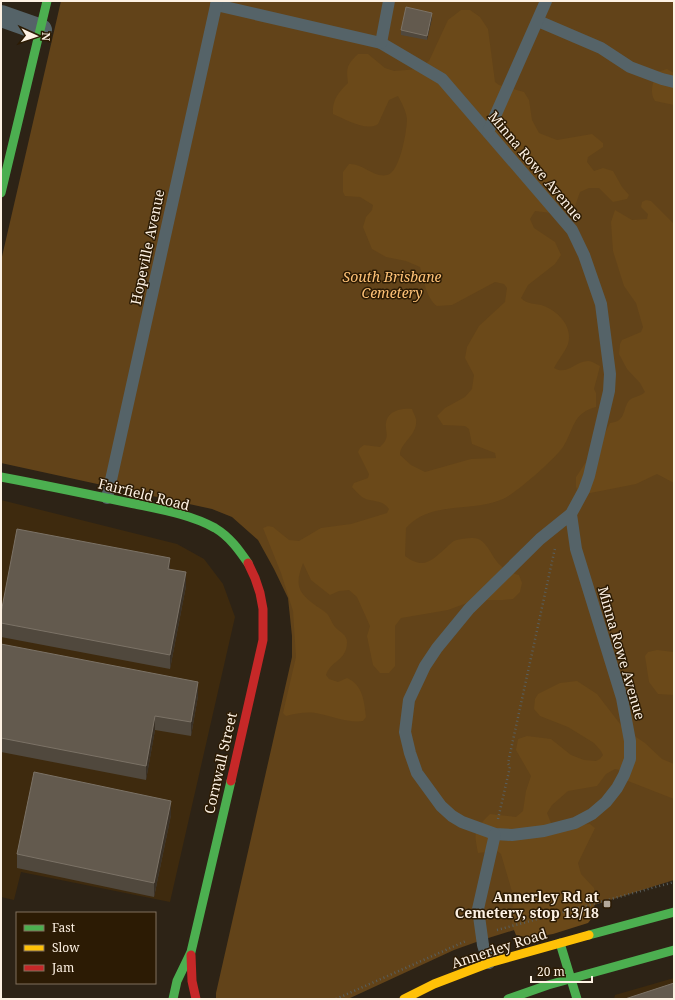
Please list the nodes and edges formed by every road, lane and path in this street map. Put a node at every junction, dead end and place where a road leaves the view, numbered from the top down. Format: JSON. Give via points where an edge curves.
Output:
{"nodes":[{"id":1,"x":47,"y":1,"type":"edge"},
{"id":2,"x":390,"y":1,"type":"edge"},
{"id":3,"x":546,"y":1,"type":"edge"},
{"id":4,"x":216,"y":3,"type":"edge"},
{"id":5,"x":1,"y":16,"type":"edge"},
{"id":6,"x":538,"y":21,"type":"junction"},
{"id":7,"x":41,"y":30,"type":"junction"},
{"id":8,"x":381,"y":42,"type":"junction"},
{"id":9,"x":674,"y":82,"type":"edge"},
{"id":10,"x":488,"y":132,"type":"junction"},
{"id":11,"x":1,"y":193,"type":"edge"},
{"id":12,"x":1,"y":477,"type":"edge"},
{"id":13,"x":107,"y":498,"type":"junction"},
{"id":14,"x":570,"y":514,"type":"junction"},
{"id":15,"x":556,"y":545,"type":"dead end"},
{"id":16,"x":257,"y":579,"type":"joint"},
{"id":17,"x":495,"y":834,"type":"junction"},
{"id":18,"x":674,"y":882,"type":"edge"},
{"id":19,"x":674,"y":912,"type":"edge"},
{"id":20,"x":482,"y":935,"type":"junction"},
{"id":21,"x":560,"y":943,"type":"junction"},
{"id":22,"x":674,"y":950,"type":"edge"},
{"id":23,"x":191,"y":952,"type":"junction"},
{"id":24,"x":489,"y":963,"type":"junction"},
{"id":25,"x":571,"y":979,"type":"junction"},
{"id":26,"x":173,"y":997,"type":"edge"},
{"id":27,"x":196,"y":999,"type":"edge"},
{"id":28,"x":336,"y":999,"type":"edge"},
{"id":29,"x":404,"y":999,"type":"edge"},
{"id":30,"x":508,"y":999,"type":"edge"},
{"id":31,"x":577,"y":999,"type":"edge"}],
"edges":[{"from":1,"to":7,"type":"main road"},
{"from":2,"to":8,"type":"lane"},
{"from":3,"to":6,"type":"lane"},
{"from":4,"to":8,"type":"lane","name":"Minna Rowe Avenue"},
{"from":4,"to":13,"type":"lane","name":"Hopeville Avenue"},
{"from":5,"to":7,"type":"street"},
{"from":6,"to":9,"type":"lane","via":[[601,48],[630,67]]},
{"from":6,"to":10,"type":"lane"},
{"from":7,"to":11,"type":"main road"},
{"from":8,"to":10,"type":"lane","name":"Minna Rowe Avenue","via":[[442,79]]},
{"from":10,"to":14,"type":"lane","name":"Minna Rowe Avenue","via":[[572,230],[584,255],[601,304],[610,374],[609,391],[584,490]]},
{"from":12,"to":13,"type":"main road","name":"Fairfield Road"},
{"from":13,"to":16,"type":"main road","name":"Fairfield Road","via":[[165,511],[216,529],[245,557]]},
{"from":14,"to":17,"type":"lane","name":"Minna Rowe Avenue","via":[[576,549],[622,698],[630,741],[630,759],[618,788],[592,814],[575,823],[544,830],[512,835]]},
{"from":14,"to":17,"type":"lane","name":"Minna Rowe Avenue","via":[[540,539],[469,609],[425,666],[409,700],[405,732],[410,753],[418,773],[432,795],[452,816]]},
{"from":15,"to":17,"type":"path"},
{"from":16,"to":23,"type":"main road","name":"Cornwall Street","via":[[264,611],[263,640]]},
{"from":17,"to":20,"type":"lane","via":[[478,908]]},
{"from":18,"to":20,"type":"path"},
{"from":19,"to":21,"type":"main road","name":"Annerley Road"},
{"from":20,"to":24,"type":"lane"},
{"from":20,"to":28,"type":"path"},
{"from":21,"to":24,"type":"main road","name":"Annerley Road"},
{"from":21,"to":25,"type":"main road"},
{"from":22,"to":25,"type":"main road"},
{"from":23,"to":26,"type":"main road","name":"Cornwall Street","via":[[182,969]]},
{"from":23,"to":27,"type":"main road","name":"Cornwall Street","via":[[192,981]]},
{"from":24,"to":29,"type":"main road","name":"Annerley Road","via":[[434,984]]},
{"from":25,"to":30,"type":"main road"},
{"from":25,"to":31,"type":"main road"}]}
